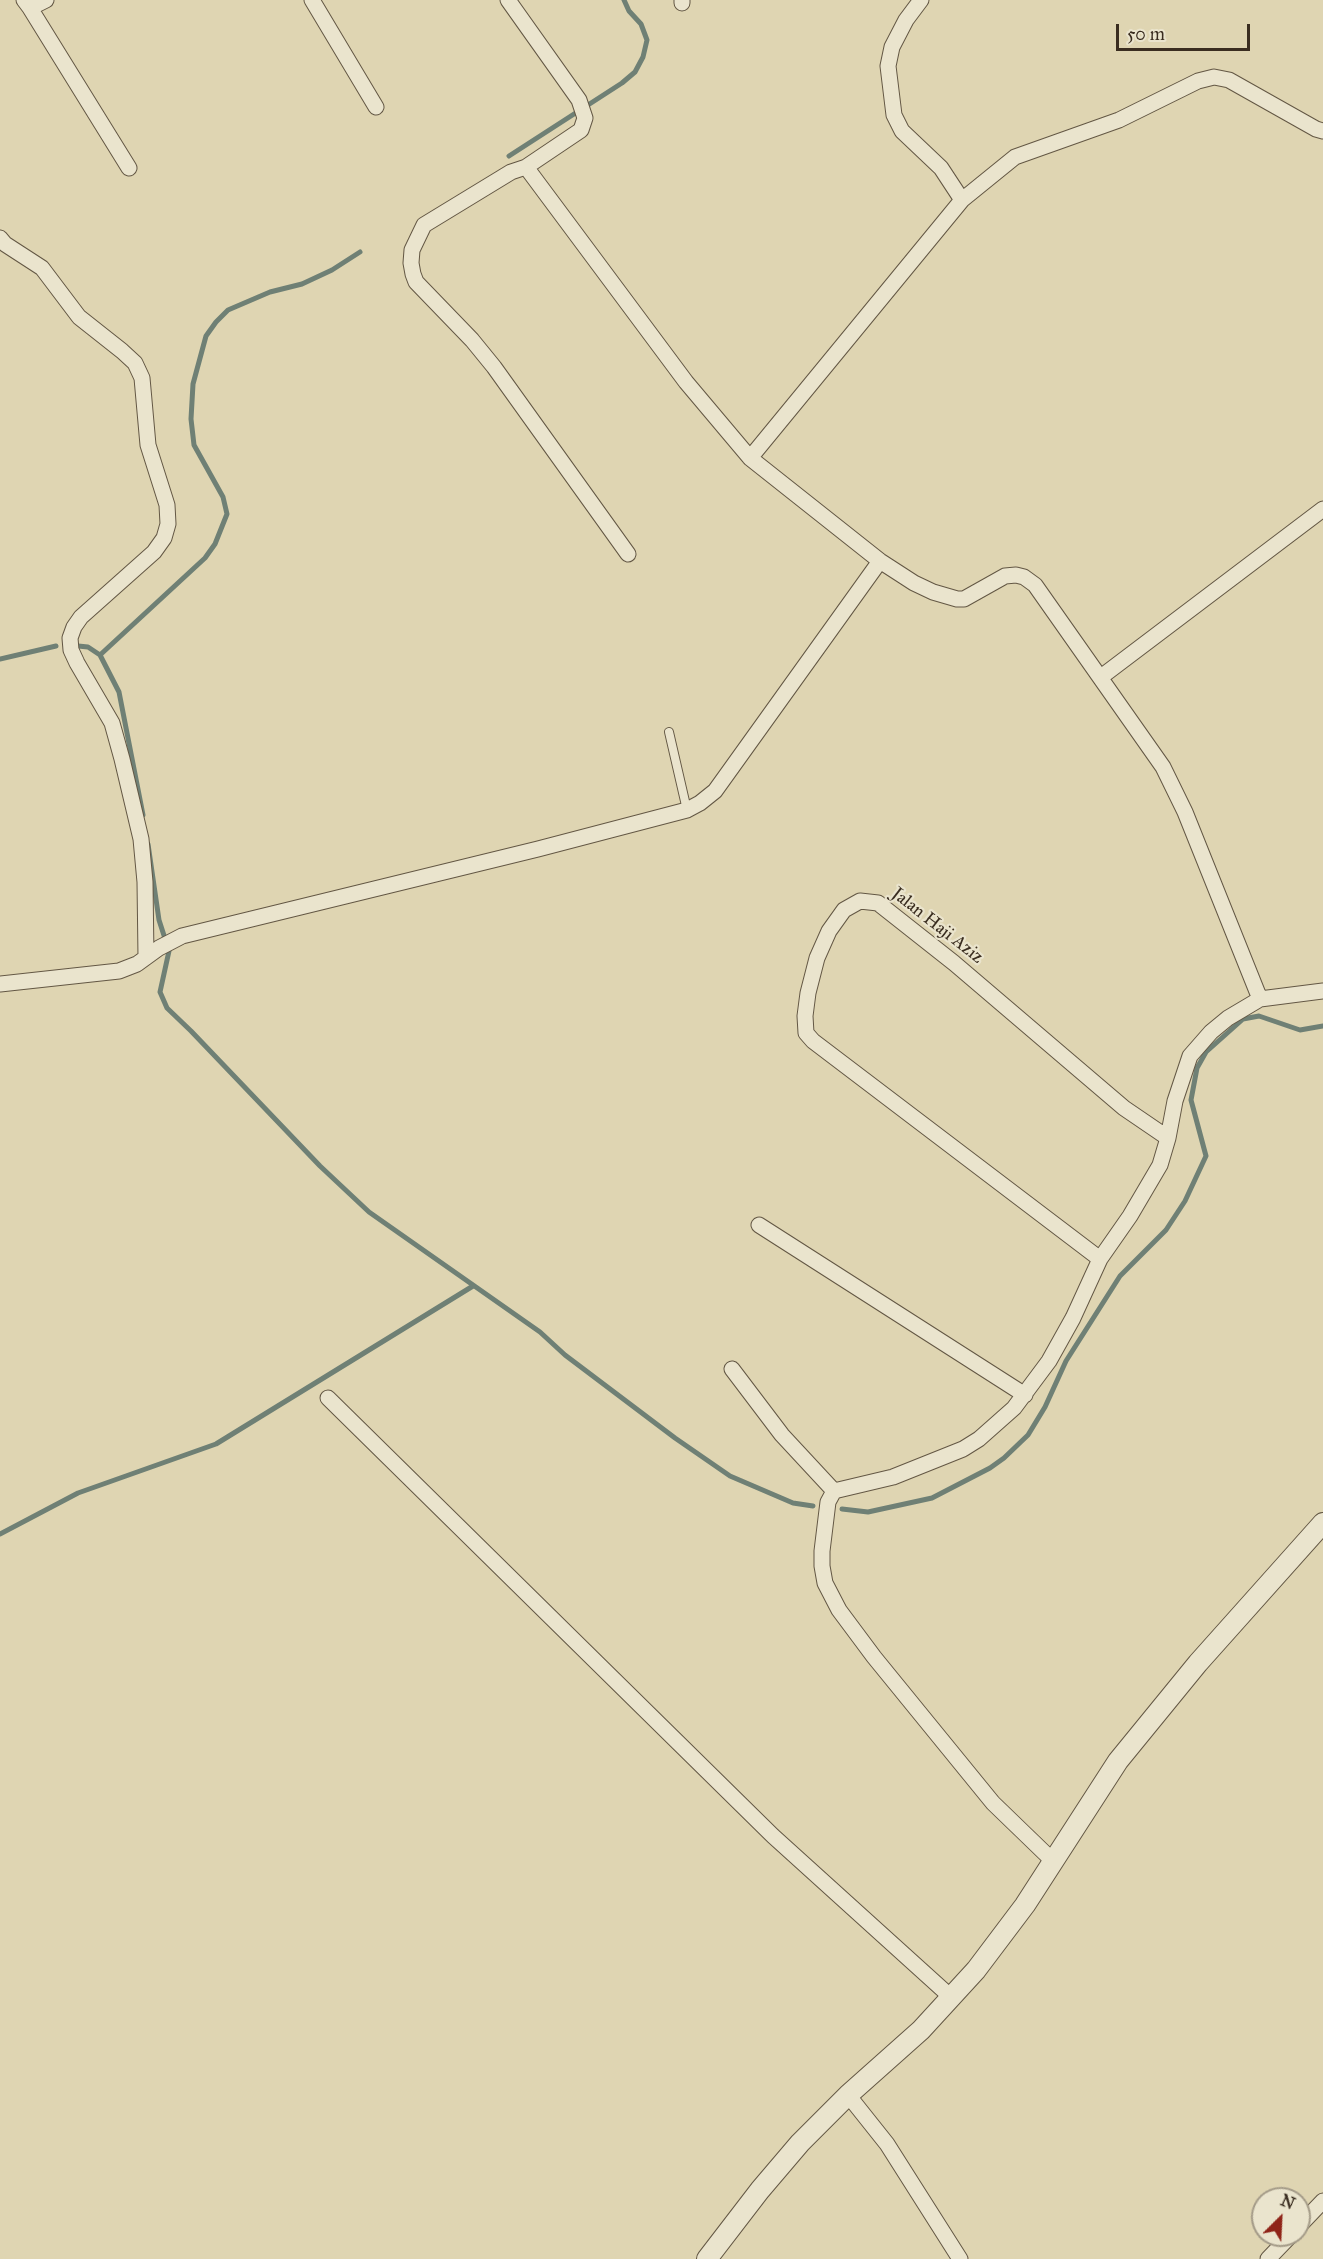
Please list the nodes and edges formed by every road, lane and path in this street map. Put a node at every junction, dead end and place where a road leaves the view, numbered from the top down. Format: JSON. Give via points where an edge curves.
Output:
{"nodes":[{"id":1,"x":46,"y":0,"type":"edge"},
{"id":2,"x":312,"y":0,"type":"edge"},
{"id":3,"x":508,"y":0,"type":"edge"},
{"id":4,"x":921,"y":0,"type":"edge"},
{"id":5,"x":27,"y":4,"type":"edge"},
{"id":6,"x":376,"y":107,"type":"dead end"},
{"id":7,"x":1323,"y":131,"type":"edge"},
{"id":8,"x":129,"y":168,"type":"dead end"},
{"id":9,"x":526,"y":168,"type":"junction"},
{"id":10,"x":962,"y":200,"type":"junction"},
{"id":11,"x":0,"y":238,"type":"edge"},
{"id":12,"x":750,"y":458,"type":"junction"},
{"id":13,"x":1323,"y":509,"type":"edge"},
{"id":14,"x":628,"y":554,"type":"dead end"},
{"id":15,"x":880,"y":561,"type":"junction"},
{"id":16,"x":1101,"y":677,"type":"junction"},
{"id":17,"x":669,"y":732,"type":"dead end"},
{"id":18,"x":687,"y":810,"type":"junction"},
{"id":19,"x":146,"y":957,"type":"junction"},
{"id":20,"x":0,"y":984,"type":"edge"},
{"id":21,"x":1323,"y":992,"type":"edge"},
{"id":22,"x":1260,"y":999,"type":"junction"},
{"id":23,"x":1168,"y":1138,"type":"junction"},
{"id":24,"x":759,"y":1226,"type":"dead end"},
{"id":25,"x":1100,"y":1259,"type":"junction"},
{"id":26,"x":732,"y":1369,"type":"dead end"},
{"id":27,"x":1025,"y":1395,"type":"junction"},
{"id":28,"x":328,"y":1398,"type":"dead end"},
{"id":29,"x":834,"y":1491,"type":"junction"},
{"id":30,"x":1323,"y":1523,"type":"edge"},
{"id":31,"x":1053,"y":1861,"type":"junction"},
{"id":32,"x":952,"y":1998,"type":"junction"},
{"id":33,"x":848,"y":2095,"type":"junction"},
{"id":34,"x":1323,"y":2201,"type":"edge"},
{"id":35,"x":1311,"y":2214,"type":"edge"},
{"id":36,"x":1280,"y":2247,"type":"edge"},
{"id":37,"x":707,"y":2259,"type":"edge"},
{"id":38,"x":960,"y":2259,"type":"edge"},
{"id":39,"x":1268,"y":2259,"type":"edge"}],
"edges":[{"from":1,"to":5,"type":"street"},
{"from":2,"to":6,"type":"street"},
{"from":3,"to":9,"type":"street","via":[[579,100],[585,118],[581,130]]},
{"from":4,"to":10,"type":"street","via":[[892,46],[888,66],[894,115],[902,131],[941,168]]},
{"from":5,"to":8,"type":"street"},
{"from":7,"to":10,"type":"street","via":[[1229,80],[1214,77],[1119,120],[1015,157]]},
{"from":9,"to":12,"type":"street","via":[[686,382]]},
{"from":9,"to":14,"type":"street","via":[[511,172],[424,225],[412,250],[413,274],[494,367]]},
{"from":10,"to":12,"type":"street"},
{"from":11,"to":19,"type":"street","via":[[42,268],[79,317],[135,363],[142,378],[148,445],[167,505],[168,524],[154,552],[81,617],[70,638],[77,663],[112,723],[122,759],[141,839]]},
{"from":12,"to":15,"type":"street"},
{"from":13,"to":16,"type":"street"},
{"from":15,"to":16,"type":"street","via":[[914,583],[957,599],[964,599],[1005,576],[1024,577],[1035,585]]},
{"from":15,"to":18,"type":"street","via":[[715,791]]},
{"from":16,"to":22,"type":"street","via":[[1148,742],[1177,794]]},
{"from":17,"to":18,"type":"lane"},
{"from":18,"to":19,"type":"street","via":[[182,936]]},
{"from":19,"to":20,"type":"street","via":[[119,971]]},
{"from":21,"to":22,"type":"street"},
{"from":22,"to":23,"type":"street","via":[[1228,1018],[1190,1056]]},
{"from":23,"to":25,"type":"street","via":[[1160,1165]]},
{"from":23,"to":25,"type":"street","name":"Jalan Haji Aziz","via":[[1124,1108],[878,903],[860,901],[844,910],[829,931],[808,993],[806,1033]]},
{"from":24,"to":27,"type":"street"},
{"from":25,"to":27,"type":"street","via":[[1069,1326]]},
{"from":26,"to":29,"type":"street","via":[[782,1435]]},
{"from":27,"to":29,"type":"street","via":[[999,1423],[963,1449],[893,1477]]},
{"from":28,"to":32,"type":"street","via":[[773,1836]]},
{"from":29,"to":31,"type":"street","via":[[828,1502],[822,1566],[825,1583],[839,1610],[993,1803]]},
{"from":30,"to":31,"type":"street","via":[[1141,1732]]},
{"from":31,"to":32,"type":"street","via":[[1009,1928]]},
{"from":32,"to":33,"type":"street"},
{"from":33,"to":37,"type":"street","via":[[783,2162]]},
{"from":33,"to":38,"type":"street","via":[[887,2144]]},
{"from":34,"to":35,"type":"street"},
{"from":36,"to":39,"type":"street"}]}
